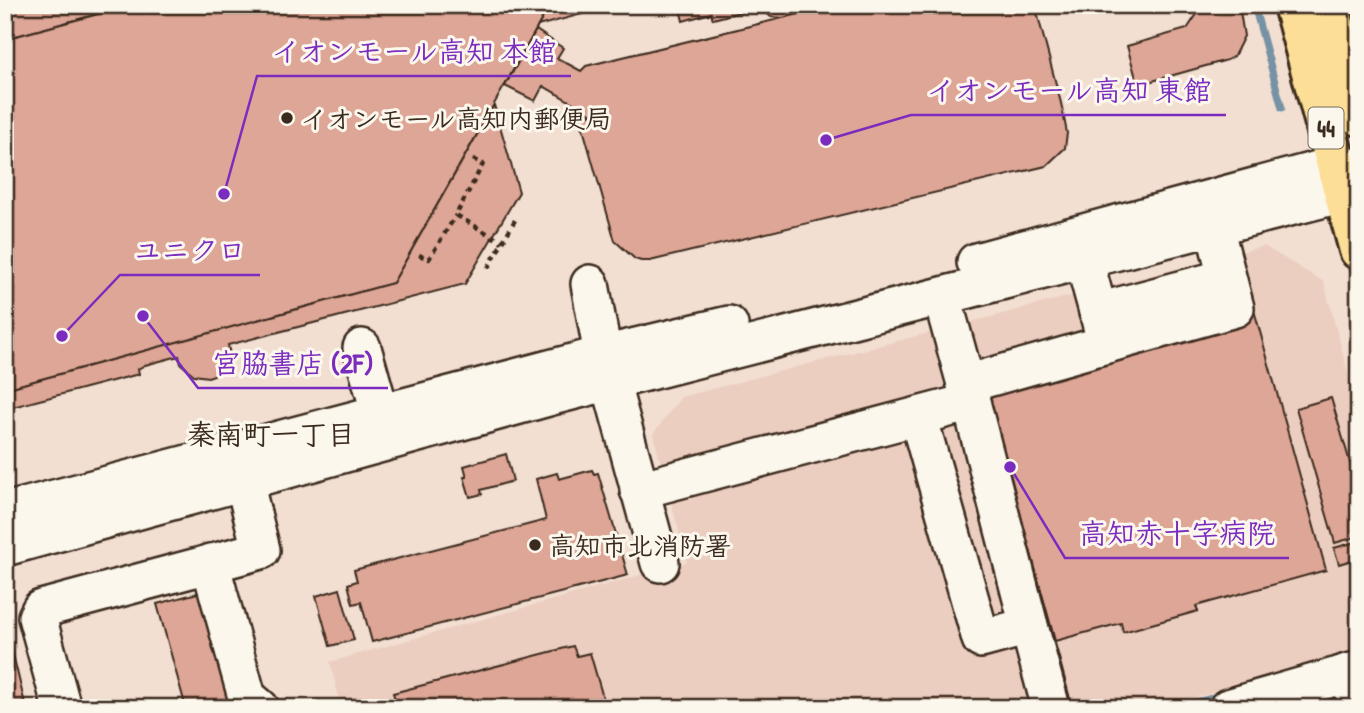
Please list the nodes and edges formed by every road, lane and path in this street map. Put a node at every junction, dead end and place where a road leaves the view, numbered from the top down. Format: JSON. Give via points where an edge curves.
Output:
{"nodes":[{"id":1,"x":1293,"y":5,"type":"edge"},
{"id":2,"x":1329,"y":5,"type":"edge"},
{"id":3,"x":1359,"y":116,"type":"edge"},
{"id":4,"x":473,"y":159,"type":"dead end"},
{"id":5,"x":1349,"y":177,"type":"edge"},
{"id":6,"x":456,"y":215,"type":"junction"},
{"id":7,"x":515,"y":220,"type":"dead end"},
{"id":8,"x":1214,"y":226,"type":"junction"},
{"id":9,"x":502,"y":242,"type":"junction"},
{"id":10,"x":1359,"y":250,"type":"edge"},
{"id":11,"x":419,"y":256,"type":"dead end"},
{"id":12,"x":1084,"y":260,"type":"junction"},
{"id":13,"x":488,"y":268,"type":"dead end"},
{"id":14,"x":590,"y":284,"type":"dead end"},
{"id":15,"x":942,"y":297,"type":"junction"},
{"id":16,"x":1102,"y":328,"type":"junction"},
{"id":17,"x":362,"y":348,"type":"dead end"},
{"id":18,"x":607,"y":368,"type":"junction"},
{"id":19,"x":968,"y":393,"type":"junction"},
{"id":20,"x":381,"y":415,"type":"junction"},
{"id":21,"x":918,"y":416,"type":"junction"},
{"id":22,"x":244,"y":481,"type":"junction"},
{"id":23,"x":639,"y":490,"type":"junction"},
{"id":24,"x":5,"y":513,"type":"edge"},
{"id":25,"x":5,"y":547,"type":"edge"},
{"id":26,"x":660,"y":563,"type":"dead end"},
{"id":27,"x":210,"y":564,"type":"junction"},
{"id":28,"x":1029,"y":626,"type":"junction"},
{"id":29,"x":1355,"y":683,"type":"edge"},
{"id":30,"x":1247,"y":707,"type":"edge"},
{"id":31,"x":62,"y":708,"type":"edge"},
{"id":32,"x":260,"y":708,"type":"edge"},
{"id":33,"x":1052,"y":708,"type":"edge"}],
"edges":[{"from":1,"to":5,"type":"main road","number":"44"},
{"from":2,"to":3,"type":"main road","number":"44"},
{"from":4,"to":6,"type":"path","via":[[483,164]]},
{"from":5,"to":8,"type":"street"},
{"from":5,"to":10,"type":"main road","number":"44"},
{"from":5,"to":18,"type":"street","via":[[896,284]]},
{"from":6,"to":9,"type":"path"},
{"from":6,"to":11,"type":"path","via":[[429,259]]},
{"from":7,"to":9,"type":"path"},
{"from":8,"to":12,"type":"street"},
{"from":8,"to":16,"type":"street","via":[[1235,308]]},
{"from":9,"to":13,"type":"path"},
{"from":12,"to":15,"type":"street"},
{"from":12,"to":16,"type":"street"},
{"from":14,"to":18,"type":"street"},
{"from":15,"to":18,"type":"street"},
{"from":15,"to":19,"type":"street"},
{"from":16,"to":19,"type":"street"},
{"from":17,"to":20,"type":"street"},
{"from":18,"to":20,"type":"street"},
{"from":18,"to":22,"type":"street"},
{"from":18,"to":23,"type":"street"},
{"from":19,"to":21,"type":"street"},
{"from":19,"to":28,"type":"street"},
{"from":20,"to":24,"type":"street"},
{"from":21,"to":23,"type":"street"},
{"from":21,"to":28,"type":"street","via":[[981,639]]},
{"from":22,"to":25,"type":"street"},
{"from":22,"to":27,"type":"street","via":[[261,550]]},
{"from":23,"to":26,"type":"street"},
{"from":27,"to":31,"type":"street","via":[[41,609],[37,617]]},
{"from":27,"to":32,"type":"street","via":[[247,697]]},
{"from":28,"to":33,"type":"street"},
{"from":29,"to":30,"type":"street"}]}
